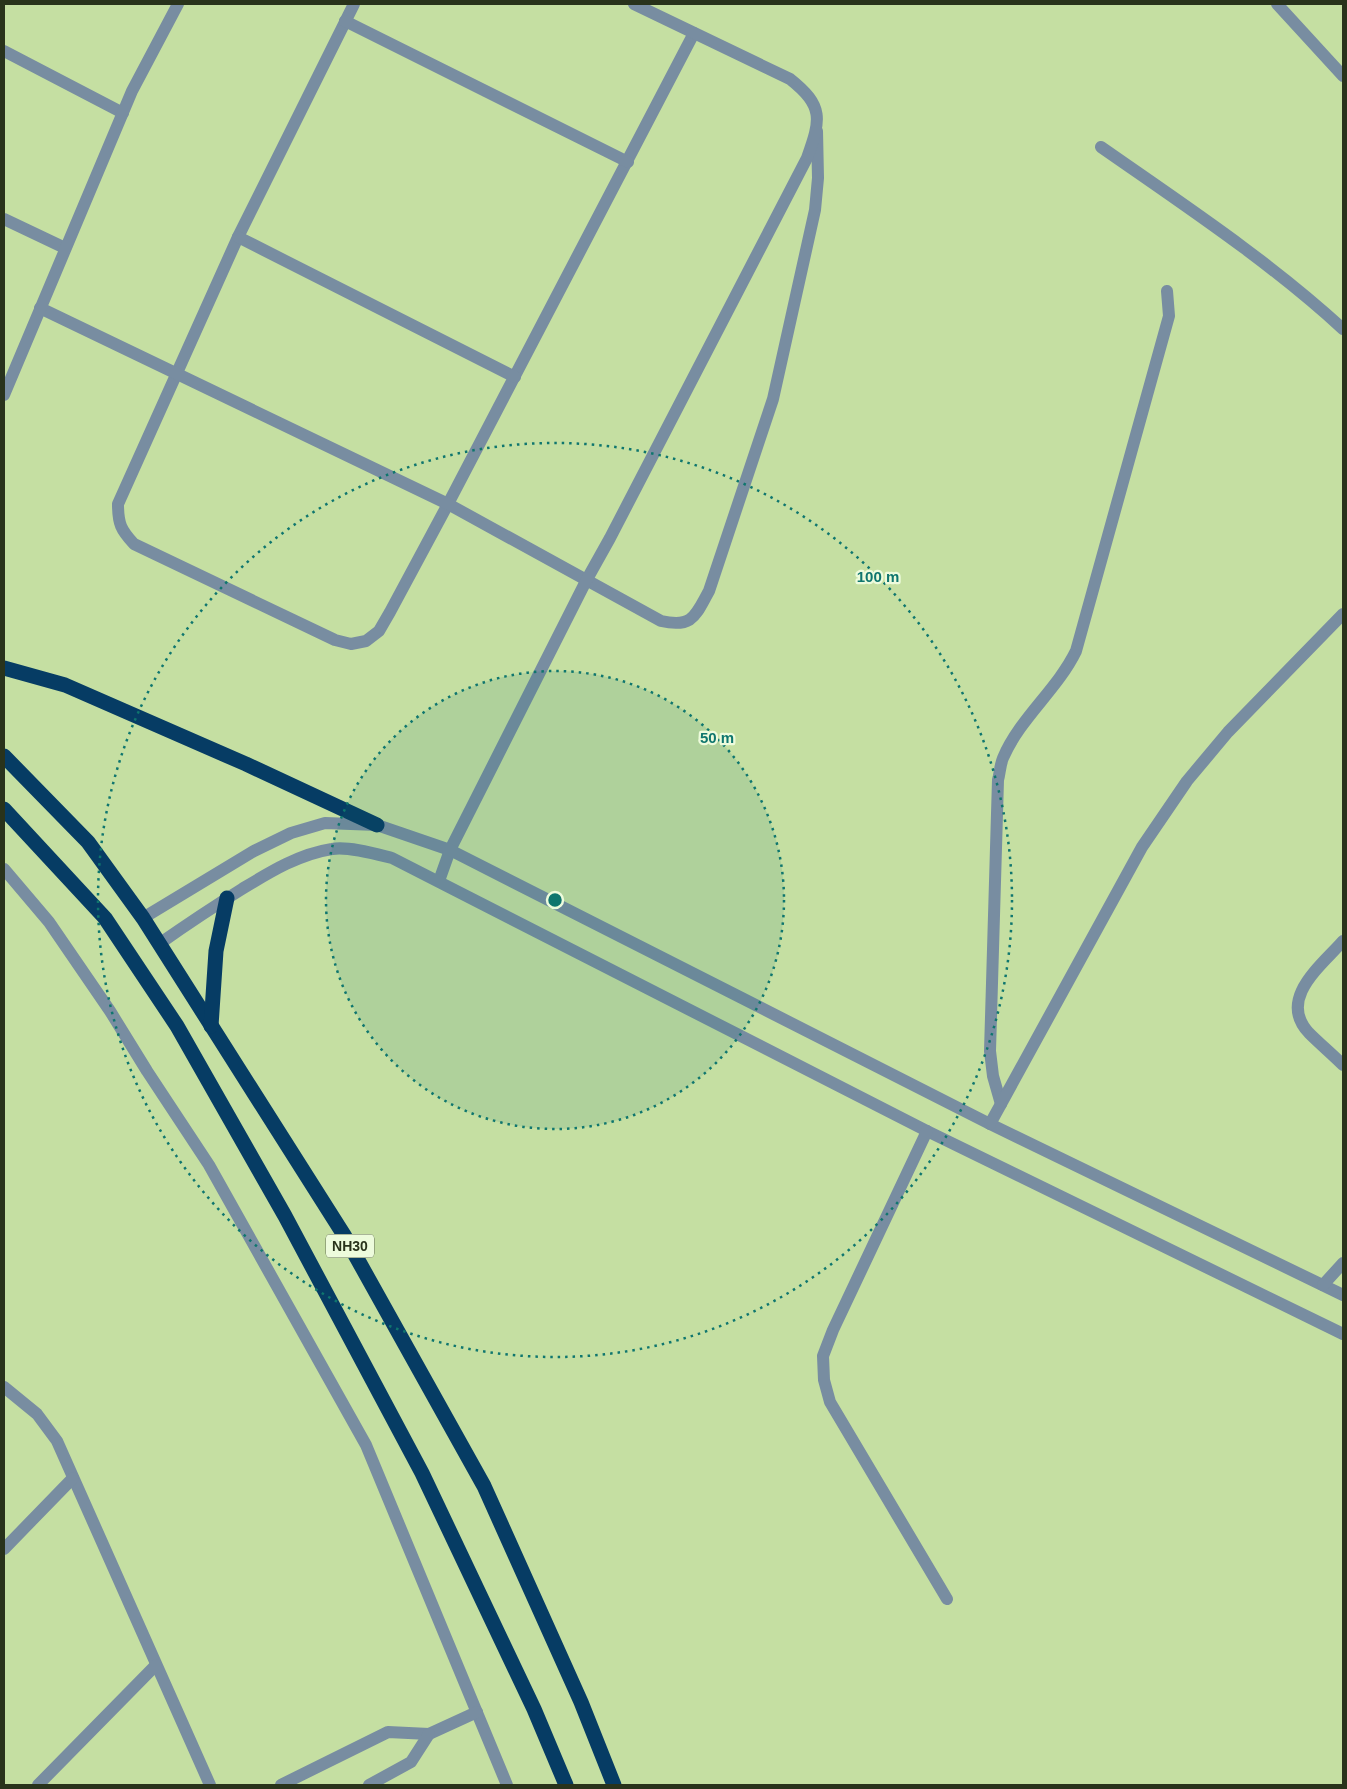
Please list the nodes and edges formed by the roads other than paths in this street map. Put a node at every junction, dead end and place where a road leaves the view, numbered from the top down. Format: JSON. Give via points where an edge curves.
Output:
{"nodes":[{"id":1,"x":178,"y":4,"type":"edge"},
{"id":2,"x":354,"y":4,"type":"edge"},
{"id":3,"x":634,"y":4,"type":"edge"},
{"id":4,"x":1277,"y":4,"type":"edge"},
{"id":5,"x":345,"y":21,"type":"junction"},
{"id":6,"x":694,"y":33,"type":"junction"},
{"id":7,"x":4,"y":51,"type":"edge"},
{"id":8,"x":1343,"y":76,"type":"edge"},
{"id":9,"x":123,"y":113,"type":"junction"},
{"id":10,"x":817,"y":131,"type":"junction"},
{"id":11,"x":1101,"y":147,"type":"dead end"},
{"id":12,"x":628,"y":162,"type":"junction"},
{"id":13,"x":4,"y":219,"type":"edge"},
{"id":14,"x":238,"y":237,"type":"junction"},
{"id":15,"x":65,"y":248,"type":"junction"},
{"id":16,"x":1167,"y":291,"type":"dead end"},
{"id":17,"x":40,"y":308,"type":"junction"},
{"id":18,"x":1343,"y":329,"type":"edge"},
{"id":19,"x":176,"y":373,"type":"junction"},
{"id":20,"x":515,"y":377,"type":"junction"},
{"id":21,"x":7,"y":378,"type":"edge"},
{"id":22,"x":4,"y":395,"type":"edge"},
{"id":23,"x":448,"y":504,"type":"junction"},
{"id":24,"x":586,"y":581,"type":"junction"},
{"id":25,"x":1343,"y":614,"type":"edge"},
{"id":26,"x":4,"y":668,"type":"edge"},
{"id":27,"x":4,"y":756,"type":"edge"},
{"id":28,"x":4,"y":809,"type":"edge"},
{"id":29,"x":377,"y":824,"type":"junction"},
{"id":30,"x":450,"y":850,"type":"junction"},
{"id":31,"x":4,"y":869,"type":"edge"},
{"id":32,"x":438,"y":881,"type":"junction"},
{"id":33,"x":227,"y":898,"type":"junction"},
{"id":34,"x":143,"y":918,"type":"junction"},
{"id":35,"x":1343,"y":941,"type":"edge"},
{"id":36,"x":159,"y":944,"type":"junction"},
{"id":37,"x":211,"y":1026,"type":"junction"},
{"id":38,"x":1343,"y":1065,"type":"edge"},
{"id":39,"x":1001,"y":1104,"type":"junction"},
{"id":40,"x":990,"y":1124,"type":"junction"},
{"id":41,"x":927,"y":1131,"type":"junction"},
{"id":42,"x":1343,"y":1263,"type":"edge"},
{"id":43,"x":1323,"y":1285,"type":"junction"},
{"id":44,"x":1343,"y":1295,"type":"edge"},
{"id":45,"x":1343,"y":1334,"type":"edge"},
{"id":46,"x":4,"y":1387,"type":"edge"},
{"id":47,"x":74,"y":1478,"type":"junction"},
{"id":48,"x":4,"y":1549,"type":"edge"},
{"id":49,"x":947,"y":1599,"type":"dead end"},
{"id":50,"x":156,"y":1665,"type":"junction"},
{"id":51,"x":477,"y":1712,"type":"junction"},
{"id":52,"x":429,"y":1734,"type":"junction"},
{"id":53,"x":38,"y":1785,"type":"edge"},
{"id":54,"x":210,"y":1785,"type":"edge"},
{"id":55,"x":281,"y":1785,"type":"edge"},
{"id":56,"x":369,"y":1785,"type":"edge"},
{"id":57,"x":507,"y":1785,"type":"edge"},
{"id":58,"x":566,"y":1785,"type":"edge"},
{"id":59,"x":614,"y":1785,"type":"edge"}],
"edges":[{"from":1,"to":9,"type":"street"},
{"from":2,"to":5,"type":"street"},
{"from":3,"to":6,"type":"street"},
{"from":4,"to":8,"type":"street"},
{"from":5,"to":12,"type":"street"},
{"from":5,"to":14,"type":"street"},
{"from":6,"to":10,"type":"street","via":[[790,79],[807,92],[817,112]]},
{"from":6,"to":12,"type":"street"},
{"from":7,"to":9,"type":"street"},
{"from":9,"to":15,"type":"street"},
{"from":10,"to":24,"type":"street","via":[[802,166]]},
{"from":10,"to":24,"type":"street","via":[[815,210],[773,399],[709,590],[697,613],[688,622],[676,624],[661,622]]},
{"from":11,"to":18,"type":"street","via":[[1250,252]]},
{"from":12,"to":20,"type":"street"},
{"from":13,"to":15,"type":"street"},
{"from":14,"to":19,"type":"street"},
{"from":14,"to":20,"type":"street"},
{"from":15,"to":17,"type":"street"},
{"from":16,"to":39,"type":"street","via":[[1169,316],[1076,651],[1053,688],[1012,738],[1002,760],[998,780],[990,1051]]},
{"from":17,"to":19,"type":"street"},
{"from":17,"to":21,"type":"street"},
{"from":19,"to":23,"type":"street"},
{"from":19,"to":23,"type":"street","via":[[118,504],[118,519],[123,533],[134,544],[335,640],[351,644],[366,641],[378,631]]},
{"from":20,"to":23,"type":"street"},
{"from":21,"to":22,"type":"street"},
{"from":23,"to":24,"type":"street"},
{"from":24,"to":30,"type":"street"},
{"from":25,"to":39,"type":"street","via":[[1228,732],[1187,781],[1142,847]]},
{"from":26,"to":29,"type":"highway","via":[[65,685]]},
{"from":27,"to":34,"type":"highway","number":"NH30","via":[[88,842]]},
{"from":28,"to":58,"type":"highway","number":"NH30","via":[[105,918],[177,1026],[285,1216],[422,1473],[534,1709]]},
{"from":29,"to":30,"type":"street"},
{"from":29,"to":34,"type":"street","via":[[325,823],[291,833],[254,851]]},
{"from":30,"to":32,"type":"street"},
{"from":30,"to":40,"type":"street"},
{"from":31,"to":51,"type":"street","via":[[49,922],[219,1182],[366,1445]]},
{"from":32,"to":33,"type":"street","via":[[392,858],[333,848],[272,870]]},
{"from":32,"to":41,"type":"street"},
{"from":33,"to":36,"type":"street"},
{"from":33,"to":37,"type":"highway","via":[[216,951]]},
{"from":34,"to":36,"type":"highway","number":"NH30"},
{"from":35,"to":38,"type":"street","via":[[1304,985],[1297,1011],[1308,1032]]},
{"from":36,"to":37,"type":"highway","number":"NH30"},
{"from":37,"to":59,"type":"highway","number":"NH30","via":[[344,1235],[484,1486],[581,1702]]},
{"from":39,"to":40,"type":"street"},
{"from":40,"to":43,"type":"street"},
{"from":41,"to":45,"type":"street"},
{"from":41,"to":49,"type":"street","via":[[832,1330],[823,1356],[824,1380],[830,1402]]},
{"from":42,"to":43,"type":"street"},
{"from":43,"to":44,"type":"street"},
{"from":46,"to":47,"type":"street","via":[[49,1427]]},
{"from":47,"to":48,"type":"street"},
{"from":47,"to":50,"type":"street"},
{"from":50,"to":53,"type":"street"},
{"from":50,"to":54,"type":"street"},
{"from":51,"to":52,"type":"street"},
{"from":51,"to":57,"type":"street"},
{"from":52,"to":55,"type":"street","via":[[388,1732]]},
{"from":52,"to":56,"type":"street","via":[[411,1762]]}]}
